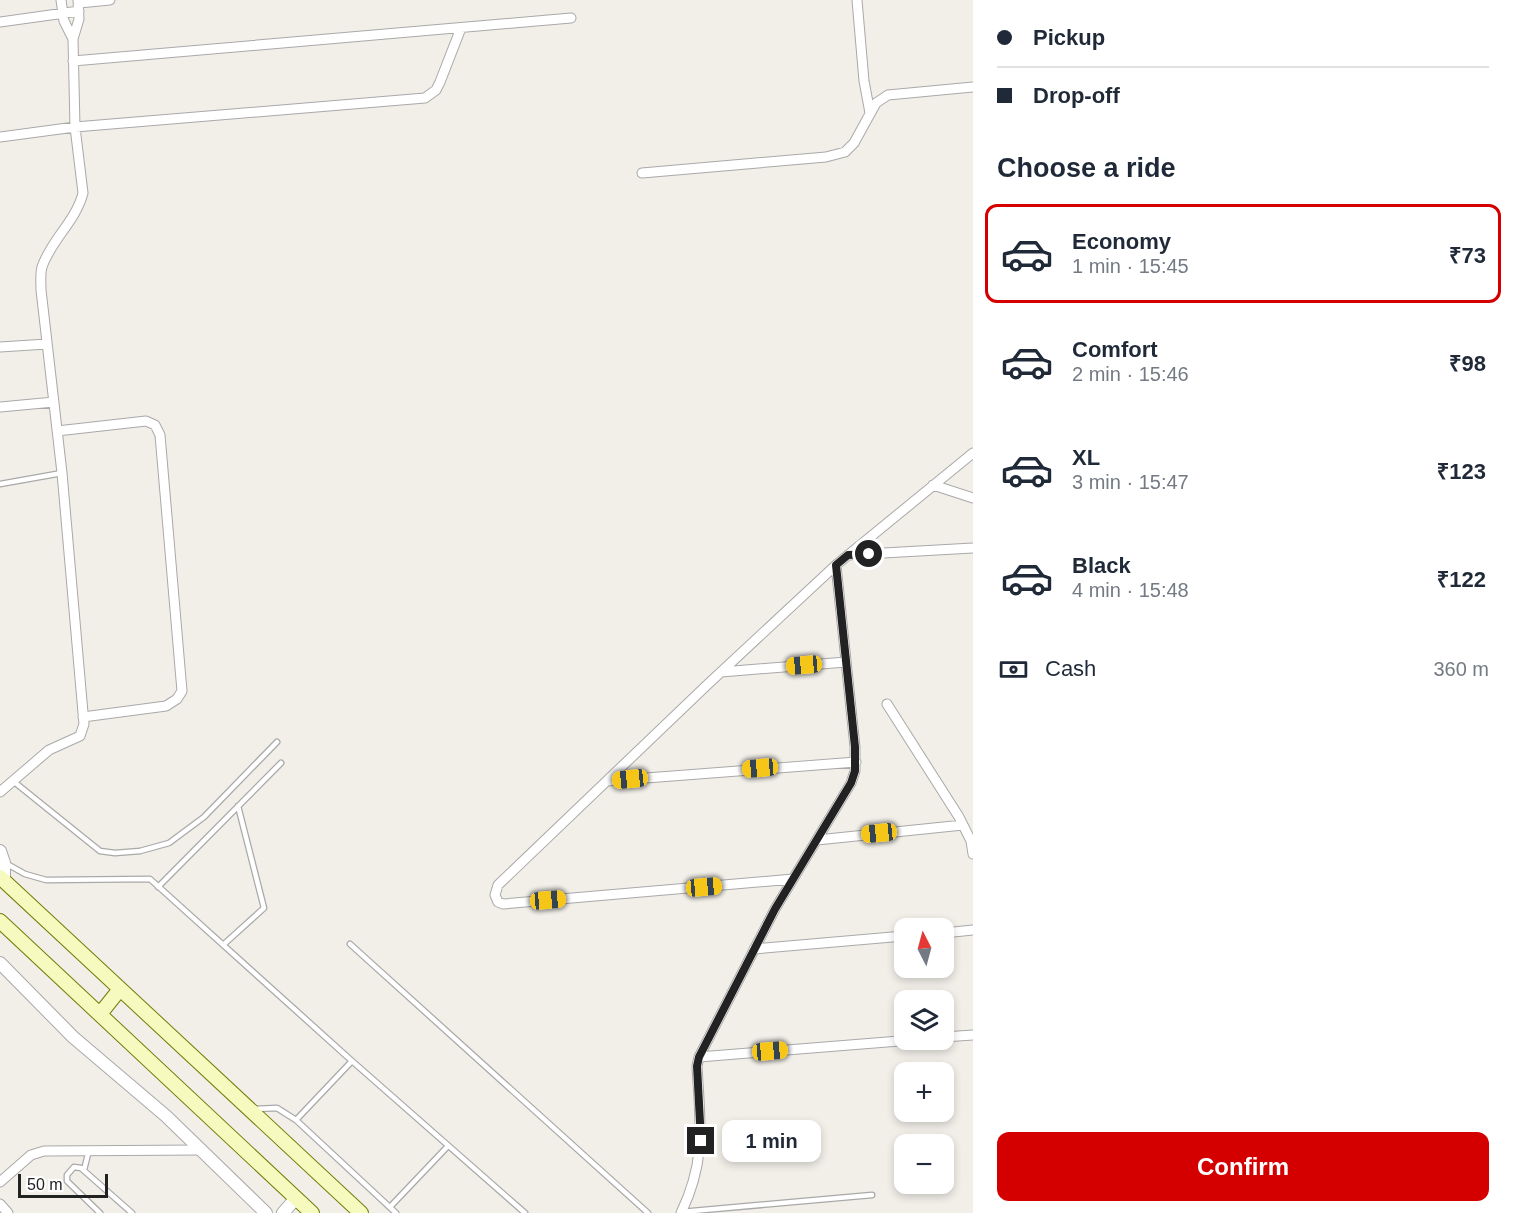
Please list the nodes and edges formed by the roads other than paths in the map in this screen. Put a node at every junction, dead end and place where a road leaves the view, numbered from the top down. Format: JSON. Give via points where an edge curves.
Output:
{"nodes":[{"id":1,"x":61,"y":0,"type":"edge"},
{"id":2,"x":110,"y":0,"type":"edge"},
{"id":3,"x":857,"y":0,"type":"edge"},
{"id":4,"x":79,"y":5,"type":"edge"},
{"id":5,"x":62,"y":14,"type":"junction"},
{"id":6,"x":571,"y":18,"type":"dead end"},
{"id":7,"x":0,"y":22,"type":"edge"},
{"id":8,"x":461,"y":28,"type":"junction"},
{"id":9,"x":73,"y":39,"type":"junction"},
{"id":10,"x":73,"y":61,"type":"junction"},
{"id":11,"x":973,"y":87,"type":"edge"},
{"id":12,"x":870,"y":113,"type":"junction"},
{"id":13,"x":75,"y":127,"type":"junction"},
{"id":14,"x":0,"y":137,"type":"edge"},
{"id":15,"x":642,"y":173,"type":"dead end"},
{"id":16,"x":47,"y":344,"type":"junction"},
{"id":17,"x":0,"y":348,"type":"edge"},
{"id":18,"x":54,"y":402,"type":"junction"},
{"id":19,"x":0,"y":407,"type":"edge"},
{"id":20,"x":57,"y":430,"type":"junction"},
{"id":21,"x":973,"y":453,"type":"edge"},
{"id":22,"x":62,"y":473,"type":"junction"},
{"id":23,"x":0,"y":484,"type":"edge"},
{"id":24,"x":933,"y":485,"type":"junction"},
{"id":25,"x":973,"y":498,"type":"edge"},
{"id":26,"x":973,"y":548,"type":"edge"},
{"id":27,"x":848,"y":555,"type":"junction"},
{"id":28,"x":836,"y":565,"type":"junction"},
{"id":29,"x":846,"y":662,"type":"junction"},
{"id":30,"x":721,"y":672,"type":"junction"},
{"id":31,"x":887,"y":704,"type":"dead end"},
{"id":32,"x":83,"y":717,"type":"junction"},
{"id":33,"x":278,"y":742,"type":"dead end"},
{"id":34,"x":856,"y":762,"type":"junction"},
{"id":35,"x":280,"y":763,"type":"dead end"},
{"id":36,"x":13,"y":781,"type":"junction"},
{"id":37,"x":607,"y":781,"type":"junction"},
{"id":38,"x":0,"y":792,"type":"edge"},
{"id":39,"x":238,"y":807,"type":"junction"},
{"id":40,"x":963,"y":825,"type":"junction"},
{"id":41,"x":817,"y":840,"type":"junction"},
{"id":42,"x":973,"y":854,"type":"edge"},
{"id":43,"x":2,"y":857,"type":"edge"},
{"id":44,"x":2,"y":879,"type":"edge"},
{"id":45,"x":793,"y":879,"type":"junction"},
{"id":46,"x":158,"y":887,"type":"junction"},
{"id":47,"x":0,"y":921,"type":"edge"},
{"id":48,"x":973,"y":930,"type":"edge"},
{"id":49,"x":954,"y":932,"type":"edge"},
{"id":50,"x":894,"y":937,"type":"edge"},
{"id":51,"x":350,"y":944,"type":"dead end"},
{"id":52,"x":223,"y":945,"type":"junction"},
{"id":53,"x":754,"y":949,"type":"junction"},
{"id":54,"x":0,"y":963,"type":"edge"},
{"id":55,"x":120,"y":989,"type":"junction"},
{"id":56,"x":100,"y":1014,"type":"junction"},
{"id":57,"x":973,"y":1035,"type":"edge"},
{"id":58,"x":954,"y":1036,"type":"edge"},
{"id":59,"x":894,"y":1041,"type":"edge"},
{"id":60,"x":699,"y":1057,"type":"junction"},
{"id":61,"x":352,"y":1061,"type":"junction"},
{"id":62,"x":250,"y":1109,"type":"junction"},
{"id":63,"x":296,"y":1120,"type":"junction"},
{"id":64,"x":448,"y":1146,"type":"junction"},
{"id":65,"x":89,"y":1150,"type":"junction"},
{"id":66,"x":202,"y":1150,"type":"junction"},
{"id":67,"x":84,"y":1170,"type":"junction"},
{"id":68,"x":0,"y":1182,"type":"edge"},
{"id":69,"x":872,"y":1195,"type":"dead end"},
{"id":70,"x":296,"y":1198,"type":"junction"},
{"id":71,"x":0,"y":1204,"type":"edge"},
{"id":72,"x":390,"y":1207,"type":"junction"},
{"id":73,"x":681,"y":1212,"type":"edge"},
{"id":74,"x":8,"y":1213,"type":"edge"},
{"id":75,"x":100,"y":1213,"type":"edge"},
{"id":76,"x":132,"y":1213,"type":"edge"},
{"id":77,"x":266,"y":1213,"type":"edge"},
{"id":78,"x":282,"y":1213,"type":"edge"},
{"id":79,"x":312,"y":1213,"type":"edge"},
{"id":80,"x":361,"y":1213,"type":"edge"},
{"id":81,"x":396,"y":1213,"type":"edge"},
{"id":82,"x":525,"y":1213,"type":"edge"},
{"id":83,"x":648,"y":1213,"type":"edge"}],
"edges":[{"from":1,"to":5,"type":"street"},
{"from":2,"to":4,"type":"street"},
{"from":3,"to":12,"type":"street"},
{"from":4,"to":5,"type":"street"},
{"from":4,"to":9,"type":"street"},
{"from":5,"to":7,"type":"street"},
{"from":5,"to":9,"type":"street"},
{"from":6,"to":8,"type":"street"},
{"from":8,"to":10,"type":"street"},
{"from":8,"to":13,"type":"street","via":[[436,90],[426,98]]},
{"from":9,"to":10,"type":"street"},
{"from":10,"to":13,"type":"street"},
{"from":11,"to":12,"type":"street","via":[[888,95]]},
{"from":12,"to":15,"type":"street","via":[[845,152]]},
{"from":13,"to":14,"type":"street"},
{"from":13,"to":16,"type":"street","via":[[80,203],[41,269]]},
{"from":16,"to":17,"type":"street"},
{"from":16,"to":18,"type":"street"},
{"from":18,"to":19,"type":"street"},
{"from":18,"to":20,"type":"street"},
{"from":20,"to":22,"type":"street"},
{"from":20,"to":32,"type":"street","via":[[146,421],[155,425],[161,446],[182,691],[166,706]]},
{"from":21,"to":24,"type":"street"},
{"from":22,"to":23,"type":"lane"},
{"from":22,"to":32,"type":"street"},
{"from":24,"to":25,"type":"street"},
{"from":24,"to":27,"type":"street"},
{"from":26,"to":27,"type":"street"},
{"from":27,"to":28,"type":"street"},
{"from":28,"to":29,"type":"street"},
{"from":28,"to":30,"type":"street"},
{"from":29,"to":30,"type":"street"},
{"from":29,"to":34,"type":"street"},
{"from":30,"to":37,"type":"street"},
{"from":31,"to":40,"type":"street"},
{"from":32,"to":36,"type":"street","via":[[80,736],[49,750]]},
{"from":33,"to":36,"type":"lane","via":[[204,817],[169,843],[140,851],[100,851]]},
{"from":34,"to":37,"type":"street"},
{"from":34,"to":41,"type":"street","via":[[851,783]]},
{"from":35,"to":39,"type":"lane"},
{"from":36,"to":38,"type":"street"},
{"from":37,"to":45,"type":"street","via":[[498,885],[498,902]]},
{"from":39,"to":46,"type":"lane"},
{"from":39,"to":52,"type":"lane","via":[[264,909]]},
{"from":40,"to":41,"type":"street"},
{"from":40,"to":42,"type":"street"},
{"from":41,"to":45,"type":"street"},
{"from":43,"to":44,"type":"street"},
{"from":43,"to":46,"type":"lane","via":[[26,874],[46,880],[150,879]]},
{"from":44,"to":55,"type":"main road"},
{"from":45,"to":53,"type":"street"},
{"from":46,"to":52,"type":"lane"},
{"from":47,"to":56,"type":"main road"},
{"from":48,"to":49,"type":"street"},
{"from":50,"to":53,"type":"street"},
{"from":51,"to":83,"type":"lane"},
{"from":52,"to":61,"type":"lane"},
{"from":53,"to":60,"type":"street"},
{"from":54,"to":66,"type":"street","via":[[73,1037]]},
{"from":55,"to":56,"type":"main road"},
{"from":55,"to":62,"type":"main road"},
{"from":56,"to":70,"type":"main road"},
{"from":57,"to":58,"type":"street"},
{"from":59,"to":60,"type":"street"},
{"from":60,"to":73,"type":"street","via":[[701,1141],[696,1172]]},
{"from":61,"to":63,"type":"lane"},
{"from":61,"to":64,"type":"lane"},
{"from":62,"to":63,"type":"lane","via":[[277,1108]]},
{"from":62,"to":80,"type":"main road"},
{"from":63,"to":72,"type":"lane"},
{"from":64,"to":72,"type":"lane"},
{"from":64,"to":82,"type":"lane"},
{"from":65,"to":66,"type":"street"},
{"from":65,"to":67,"type":"lane"},
{"from":65,"to":68,"type":"street","via":[[37,1152]]},
{"from":66,"to":77,"type":"street"},
{"from":67,"to":75,"type":"lane","via":[[74,1167],[67,1181]]},
{"from":67,"to":76,"type":"lane"},
{"from":69,"to":73,"type":"lane"},
{"from":70,"to":78,"type":"street"},
{"from":70,"to":79,"type":"main road"},
{"from":71,"to":74,"type":"street"},
{"from":72,"to":81,"type":"lane"}]}
